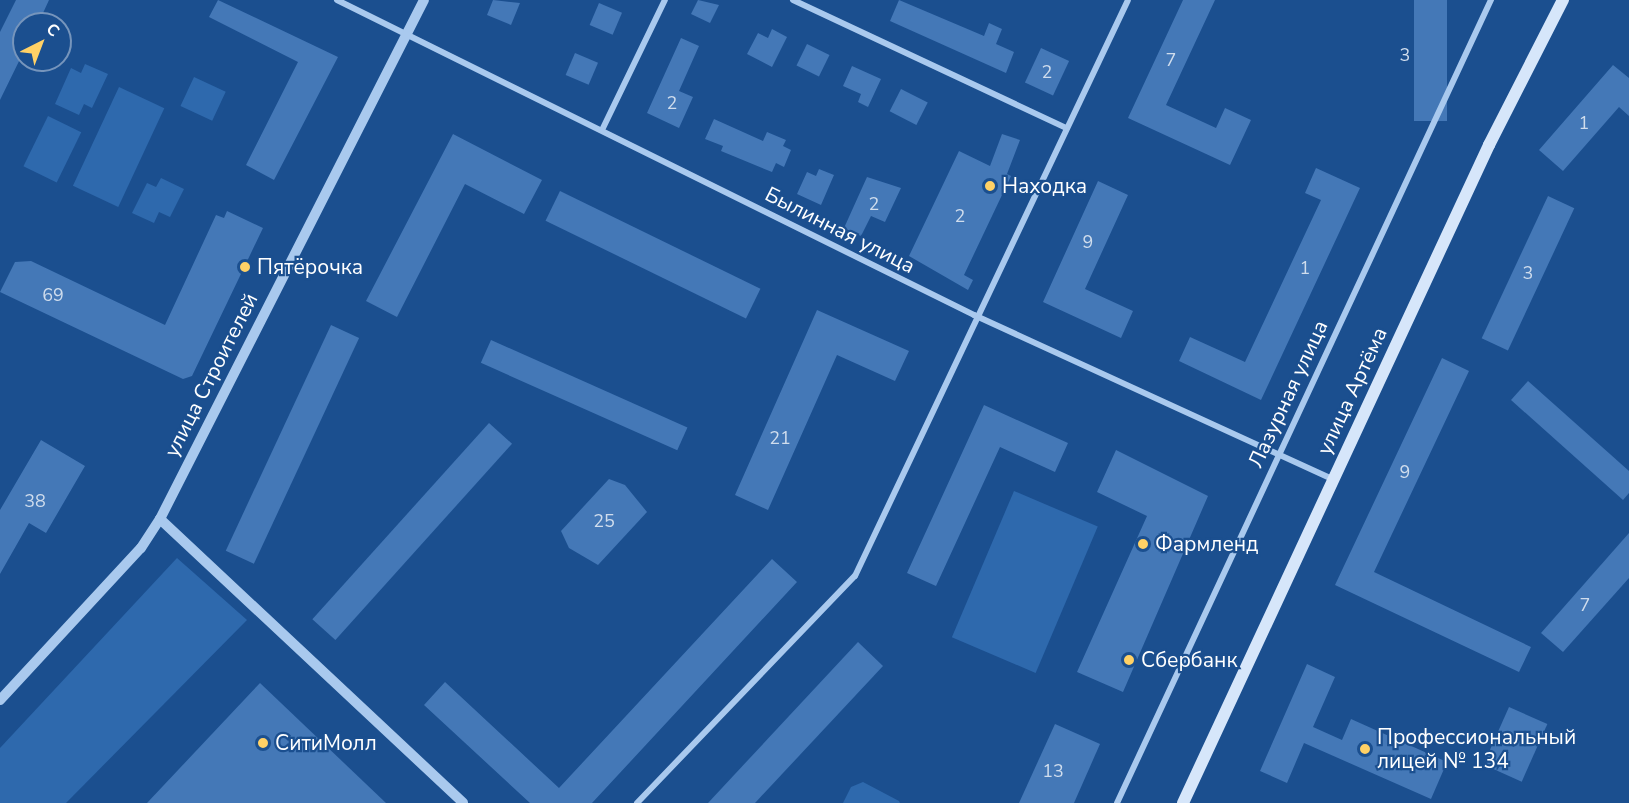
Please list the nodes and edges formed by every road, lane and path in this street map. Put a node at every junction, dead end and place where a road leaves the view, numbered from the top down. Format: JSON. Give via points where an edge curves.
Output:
{"nodes":[{"id":1,"x":337,"y":0,"type":"edge"},
{"id":2,"x":424,"y":0,"type":"edge"},
{"id":3,"x":665,"y":0,"type":"edge"},
{"id":4,"x":793,"y":0,"type":"edge"},
{"id":5,"x":1128,"y":0,"type":"edge"},
{"id":6,"x":1491,"y":0,"type":"edge"},
{"id":7,"x":1563,"y":0,"type":"edge"},
{"id":8,"x":408,"y":34,"type":"junction"},
{"id":9,"x":603,"y":128,"type":"junction"},
{"id":10,"x":1066,"y":128,"type":"junction"},
{"id":11,"x":974,"y":315,"type":"junction"},
{"id":12,"x":1277,"y":457,"type":"junction"},
{"id":13,"x":1332,"y":479,"type":"junction"},
{"id":14,"x":160,"y":519,"type":"junction"},
{"id":15,"x":0,"y":700,"type":"edge"},
{"id":16,"x":463,"y":803,"type":"edge"},
{"id":17,"x":638,"y":803,"type":"edge"},
{"id":18,"x":1117,"y":803,"type":"edge"},
{"id":19,"x":1183,"y":803,"type":"edge"}],
"edges":[{"from":1,"to":8,"type":"street","name":"Былинная улица"},
{"from":2,"to":8,"type":"street","name":"улица Строителей"},
{"from":3,"to":9,"type":"street"},
{"from":4,"to":10,"type":"street"},
{"from":5,"to":10,"type":"street"},
{"from":6,"to":12,"type":"street","name":"Лазурная улица"},
{"from":7,"to":13,"type":"main road","name":"улица Артёма","via":[[1532,55]]},
{"from":8,"to":9,"type":"street","name":"Былинная улица"},
{"from":8,"to":14,"type":"street","name":"улица Строителей"},
{"from":9,"to":11,"type":"street","name":"Былинная улица"},
{"from":10,"to":11,"type":"street"},
{"from":11,"to":12,"type":"street","name":"Былинная улица"},
{"from":11,"to":17,"type":"street","via":[[855,576]]},
{"from":12,"to":13,"type":"street","name":"Былинная улица"},
{"from":12,"to":18,"type":"street","name":"Лазурная улица"},
{"from":13,"to":19,"type":"main road","name":"улица Артёма"},
{"from":14,"to":15,"type":"street","name":"улица Строителей","via":[[141,548]]},
{"from":14,"to":16,"type":"street"}]}
